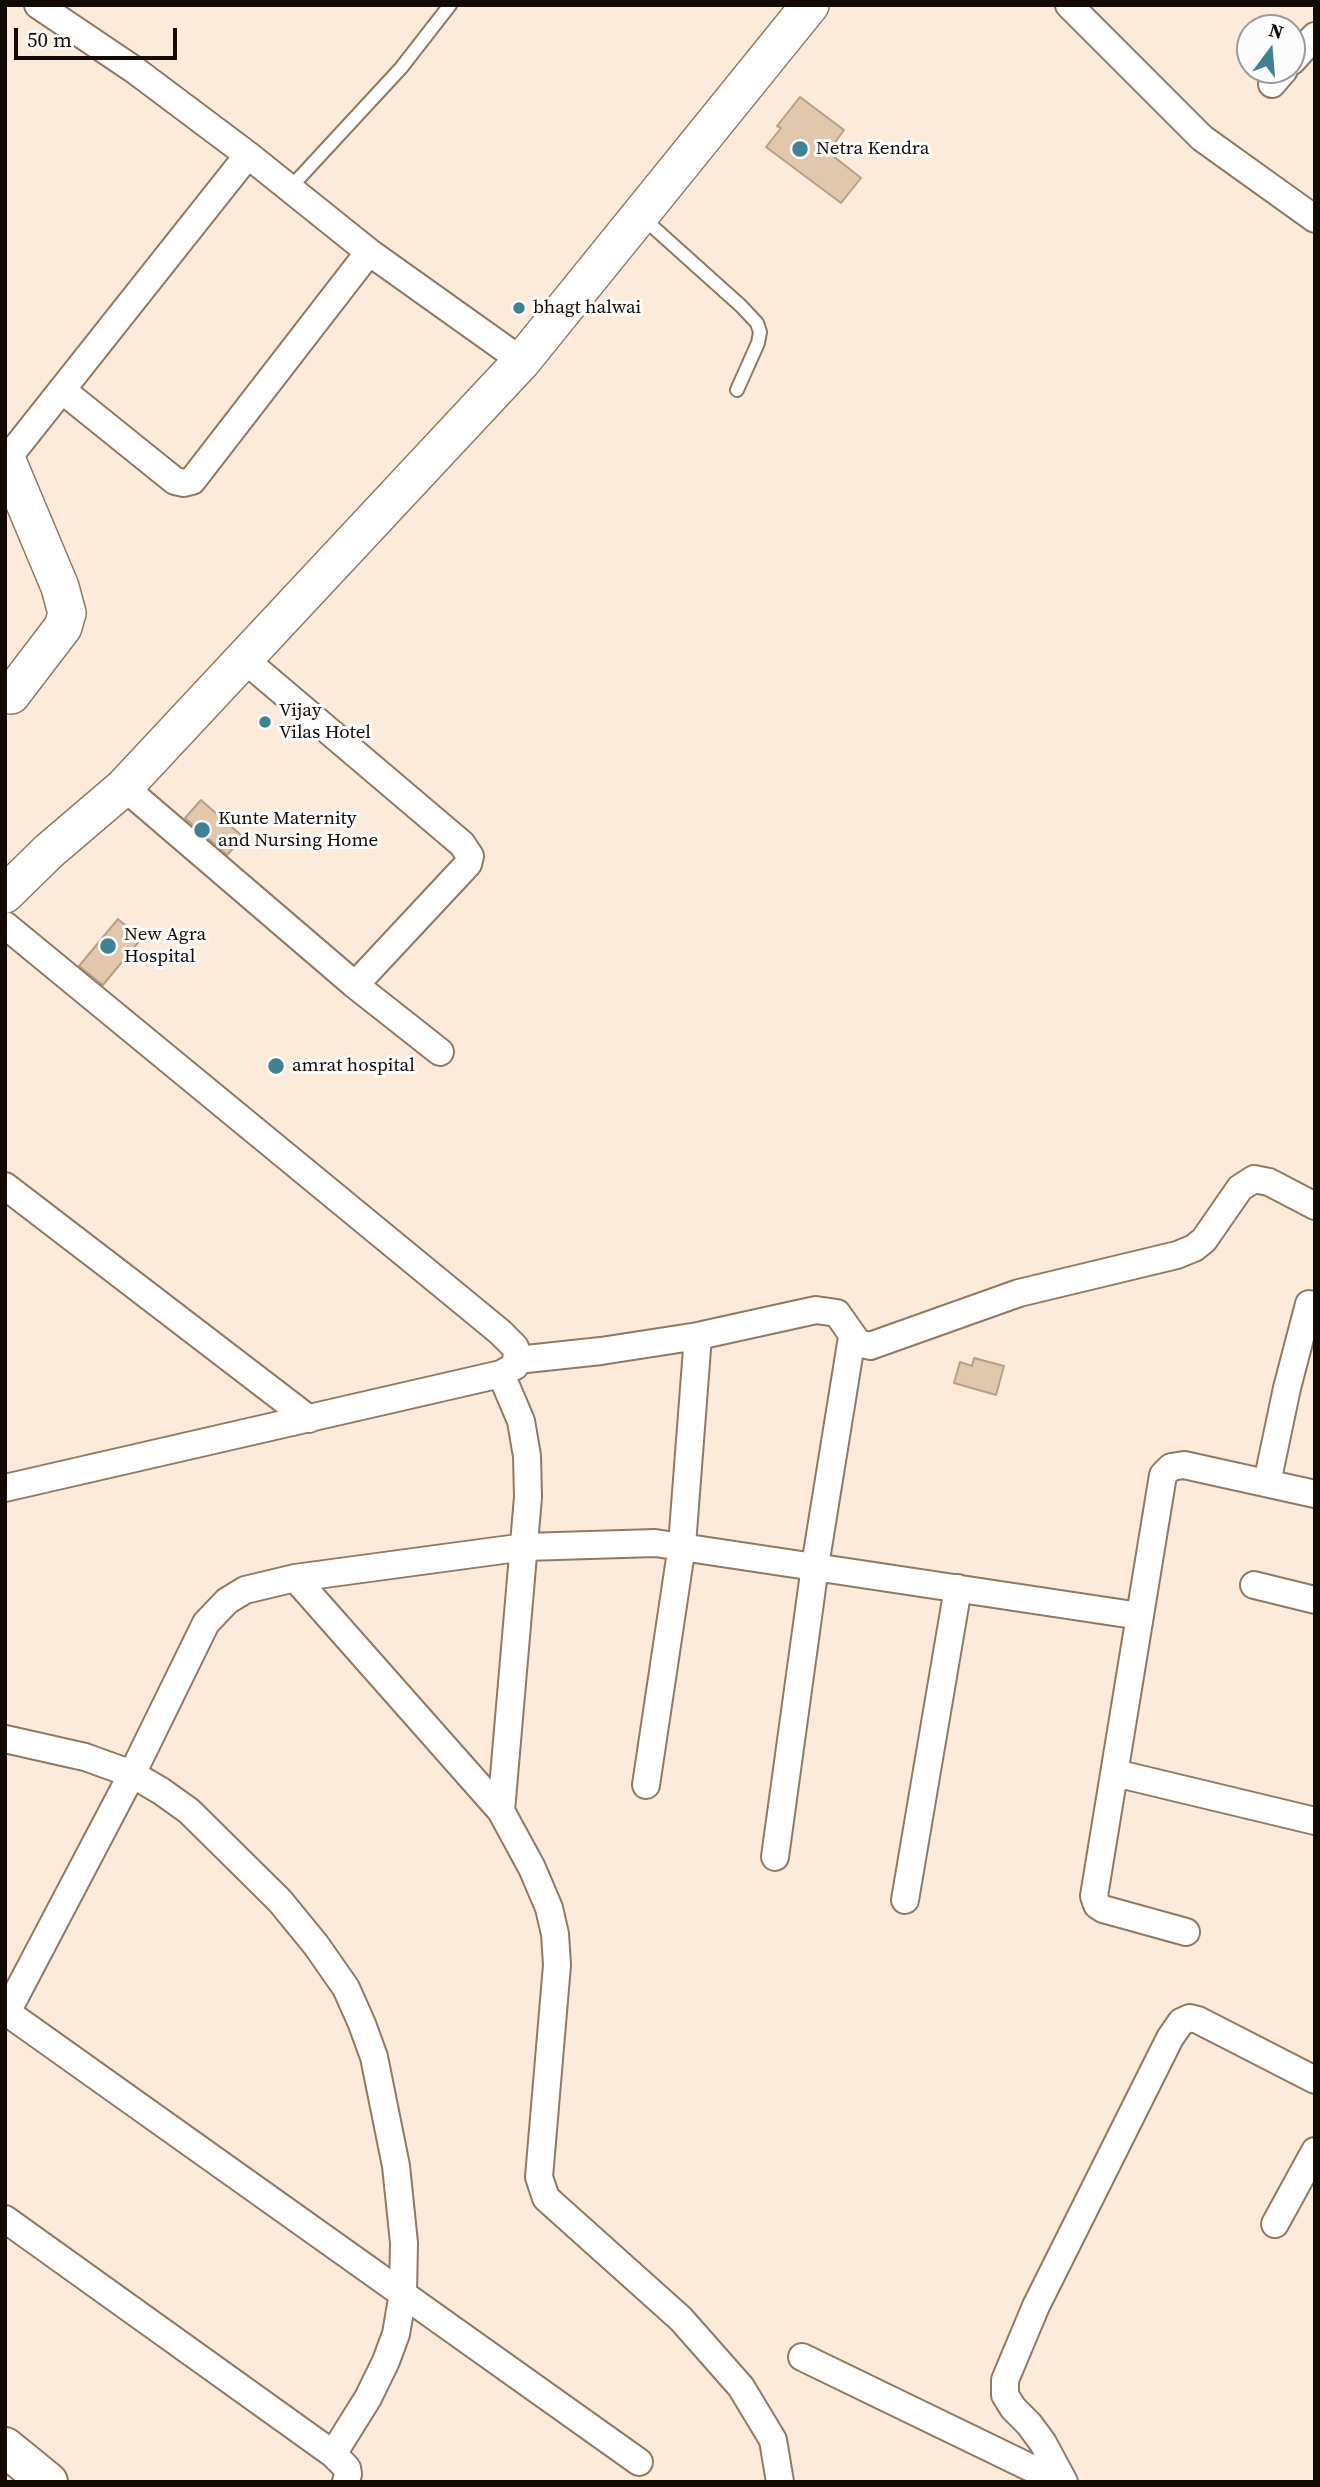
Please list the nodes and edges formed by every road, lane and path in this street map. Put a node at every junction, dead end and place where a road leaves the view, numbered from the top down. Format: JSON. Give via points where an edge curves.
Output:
{"nodes":[{"id":1,"x":38,"y":5,"type":"edge"},
{"id":2,"x":450,"y":5,"type":"edge"},
{"id":3,"x":810,"y":5,"type":"edge"},
{"id":4,"x":1069,"y":5,"type":"edge"},
{"id":5,"x":248,"y":155,"type":"junction"},
{"id":6,"x":289,"y":188,"type":"junction"},
{"id":7,"x":640,"y":215,"type":"junction"},
{"id":8,"x":1315,"y":219,"type":"edge"},
{"id":9,"x":369,"y":252,"type":"junction"},
{"id":10,"x":522,"y":361,"type":"junction"},
{"id":11,"x":62,"y":390,"type":"junction"},
{"id":12,"x":737,"y":390,"type":"dead end"},
{"id":13,"x":6,"y":458,"type":"edge"},
{"id":14,"x":244,"y":659,"type":"junction"},
{"id":15,"x":8,"y":699,"type":"edge"},
{"id":16,"x":124,"y":788,"type":"junction"},
{"id":17,"x":5,"y":894,"type":"edge"},
{"id":18,"x":5,"y":925,"type":"edge"},
{"id":19,"x":355,"y":985,"type":"junction"},
{"id":20,"x":440,"y":1052,"type":"dead end"},
{"id":21,"x":5,"y":1186,"type":"edge"},
{"id":22,"x":1315,"y":1206,"type":"edge"},
{"id":23,"x":1309,"y":1304,"type":"dead end"},
{"id":24,"x":698,"y":1336,"type":"junction"},
{"id":25,"x":852,"y":1337,"type":"junction"},
{"id":26,"x":509,"y":1367,"type":"junction"},
{"id":27,"x":309,"y":1419,"type":"junction"},
{"id":28,"x":1268,"y":1483,"type":"junction"},
{"id":29,"x":5,"y":1488,"type":"edge"},
{"id":30,"x":1315,"y":1494,"type":"edge"},
{"id":31,"x":682,"y":1545,"type":"junction"},
{"id":32,"x":525,"y":1547,"type":"junction"},
{"id":33,"x":815,"y":1566,"type":"junction"},
{"id":34,"x":295,"y":1578,"type":"junction"},
{"id":35,"x":1254,"y":1585,"type":"dead end"},
{"id":36,"x":958,"y":1588,"type":"junction"},
{"id":37,"x":1315,"y":1600,"type":"edge"},
{"id":38,"x":1140,"y":1616,"type":"junction"},
{"id":39,"x":5,"y":1739,"type":"edge"},
{"id":40,"x":1115,"y":1773,"type":"junction"},
{"id":41,"x":132,"y":1774,"type":"junction"},
{"id":42,"x":646,"y":1785,"type":"dead end"},
{"id":43,"x":501,"y":1811,"type":"junction"},
{"id":44,"x":1315,"y":1821,"type":"edge"},
{"id":45,"x":775,"y":1857,"type":"dead end"},
{"id":46,"x":905,"y":1900,"type":"dead end"},
{"id":47,"x":1186,"y":1932,"type":"dead end"},
{"id":48,"x":6,"y":2012,"type":"edge"},
{"id":49,"x":1315,"y":2080,"type":"edge"},
{"id":50,"x":1315,"y":2151,"type":"edge"},
{"id":51,"x":5,"y":2219,"type":"edge"},
{"id":52,"x":1275,"y":2224,"type":"dead end"},
{"id":53,"x":403,"y":2293,"type":"junction"},
{"id":54,"x":802,"y":2357,"type":"dead end"},
{"id":55,"x":5,"y":2447,"type":"edge"},
{"id":56,"x":639,"y":2462,"type":"dead end"},
{"id":57,"x":347,"y":2473,"type":"edge"},
{"id":58,"x":48,"y":2482,"type":"edge"},
{"id":59,"x":780,"y":2482,"type":"edge"},
{"id":60,"x":1062,"y":2482,"type":"edge"}],
"edges":[{"from":1,"to":5,"type":"street"},
{"from":2,"to":6,"type":"lane","via":[[401,68]]},
{"from":3,"to":7,"type":"street"},
{"from":4,"to":8,"type":"street","via":[[1202,138]]},
{"from":5,"to":6,"type":"street"},
{"from":5,"to":11,"type":"street"},
{"from":6,"to":9,"type":"street"},
{"from":7,"to":10,"type":"street"},
{"from":7,"to":12,"type":"lane","via":[[757,323],[758,343]]},
{"from":9,"to":10,"type":"street"},
{"from":9,"to":11,"type":"street","via":[[192,481],[180,483],[171,478]]},
{"from":10,"to":14,"type":"street"},
{"from":11,"to":13,"type":"street"},
{"from":13,"to":15,"type":"street","via":[[67,613],[63,627]]},
{"from":14,"to":16,"type":"street"},
{"from":14,"to":19,"type":"street","via":[[462,844],[470,856],[468,864]]},
{"from":16,"to":17,"type":"street"},
{"from":16,"to":19,"type":"street"},
{"from":18,"to":26,"type":"street","via":[[500,1332],[515,1347]]},
{"from":19,"to":20,"type":"street"},
{"from":21,"to":27,"type":"street"},
{"from":22,"to":25,"type":"street","via":[[1254,1179],[1240,1188],[1204,1240],[1177,1255],[1019,1293],[880,1344],[864,1346]]},
{"from":23,"to":28,"type":"street"},
{"from":24,"to":25,"type":"street","via":[[825,1310],[840,1316]]},
{"from":24,"to":26,"type":"street"},
{"from":24,"to":31,"type":"street"},
{"from":25,"to":33,"type":"street"},
{"from":26,"to":27,"type":"street"},
{"from":26,"to":32,"type":"street","via":[[527,1456]]},
{"from":27,"to":29,"type":"street"},
{"from":28,"to":30,"type":"street"},
{"from":28,"to":38,"type":"street","via":[[1184,1465],[1167,1469]]},
{"from":31,"to":32,"type":"street","via":[[626,1542]]},
{"from":31,"to":33,"type":"street"},
{"from":31,"to":42,"type":"street"},
{"from":32,"to":34,"type":"street"},
{"from":32,"to":43,"type":"street"},
{"from":33,"to":36,"type":"street"},
{"from":33,"to":45,"type":"street"},
{"from":34,"to":41,"type":"street","via":[[245,1590],[206,1623]]},
{"from":34,"to":43,"type":"street"},
{"from":35,"to":37,"type":"street"},
{"from":36,"to":38,"type":"street"},
{"from":36,"to":46,"type":"street"},
{"from":38,"to":40,"type":"street"},
{"from":39,"to":41,"type":"street","via":[[85,1757]]},
{"from":40,"to":44,"type":"street"},
{"from":40,"to":47,"type":"street","via":[[1093,1888],[1095,1902],[1103,1909]]},
{"from":41,"to":48,"type":"street"},
{"from":41,"to":53,"type":"street","via":[[189,1811],[236,1856],[280,1901],[346,1988],[374,2057],[396,2166],[404,2243]]},
{"from":43,"to":59,"type":"street","via":[[537,1878],[555,1934],[557,1976],[541,2188],[552,2205],[681,2319],[741,2386],[773,2440]]},
{"from":48,"to":53,"type":"street"},
{"from":49,"to":60,"type":"street","via":[[1198,2020],[1181,2022],[1170,2038],[1005,2380],[1005,2395],[1043,2444]]},
{"from":50,"to":52,"type":"street"},
{"from":51,"to":57,"type":"street"},
{"from":53,"to":56,"type":"street"},
{"from":53,"to":57,"type":"street","via":[[396,2334],[368,2398]]},
{"from":54,"to":60,"type":"street"},
{"from":55,"to":58,"type":"main road"}]}
